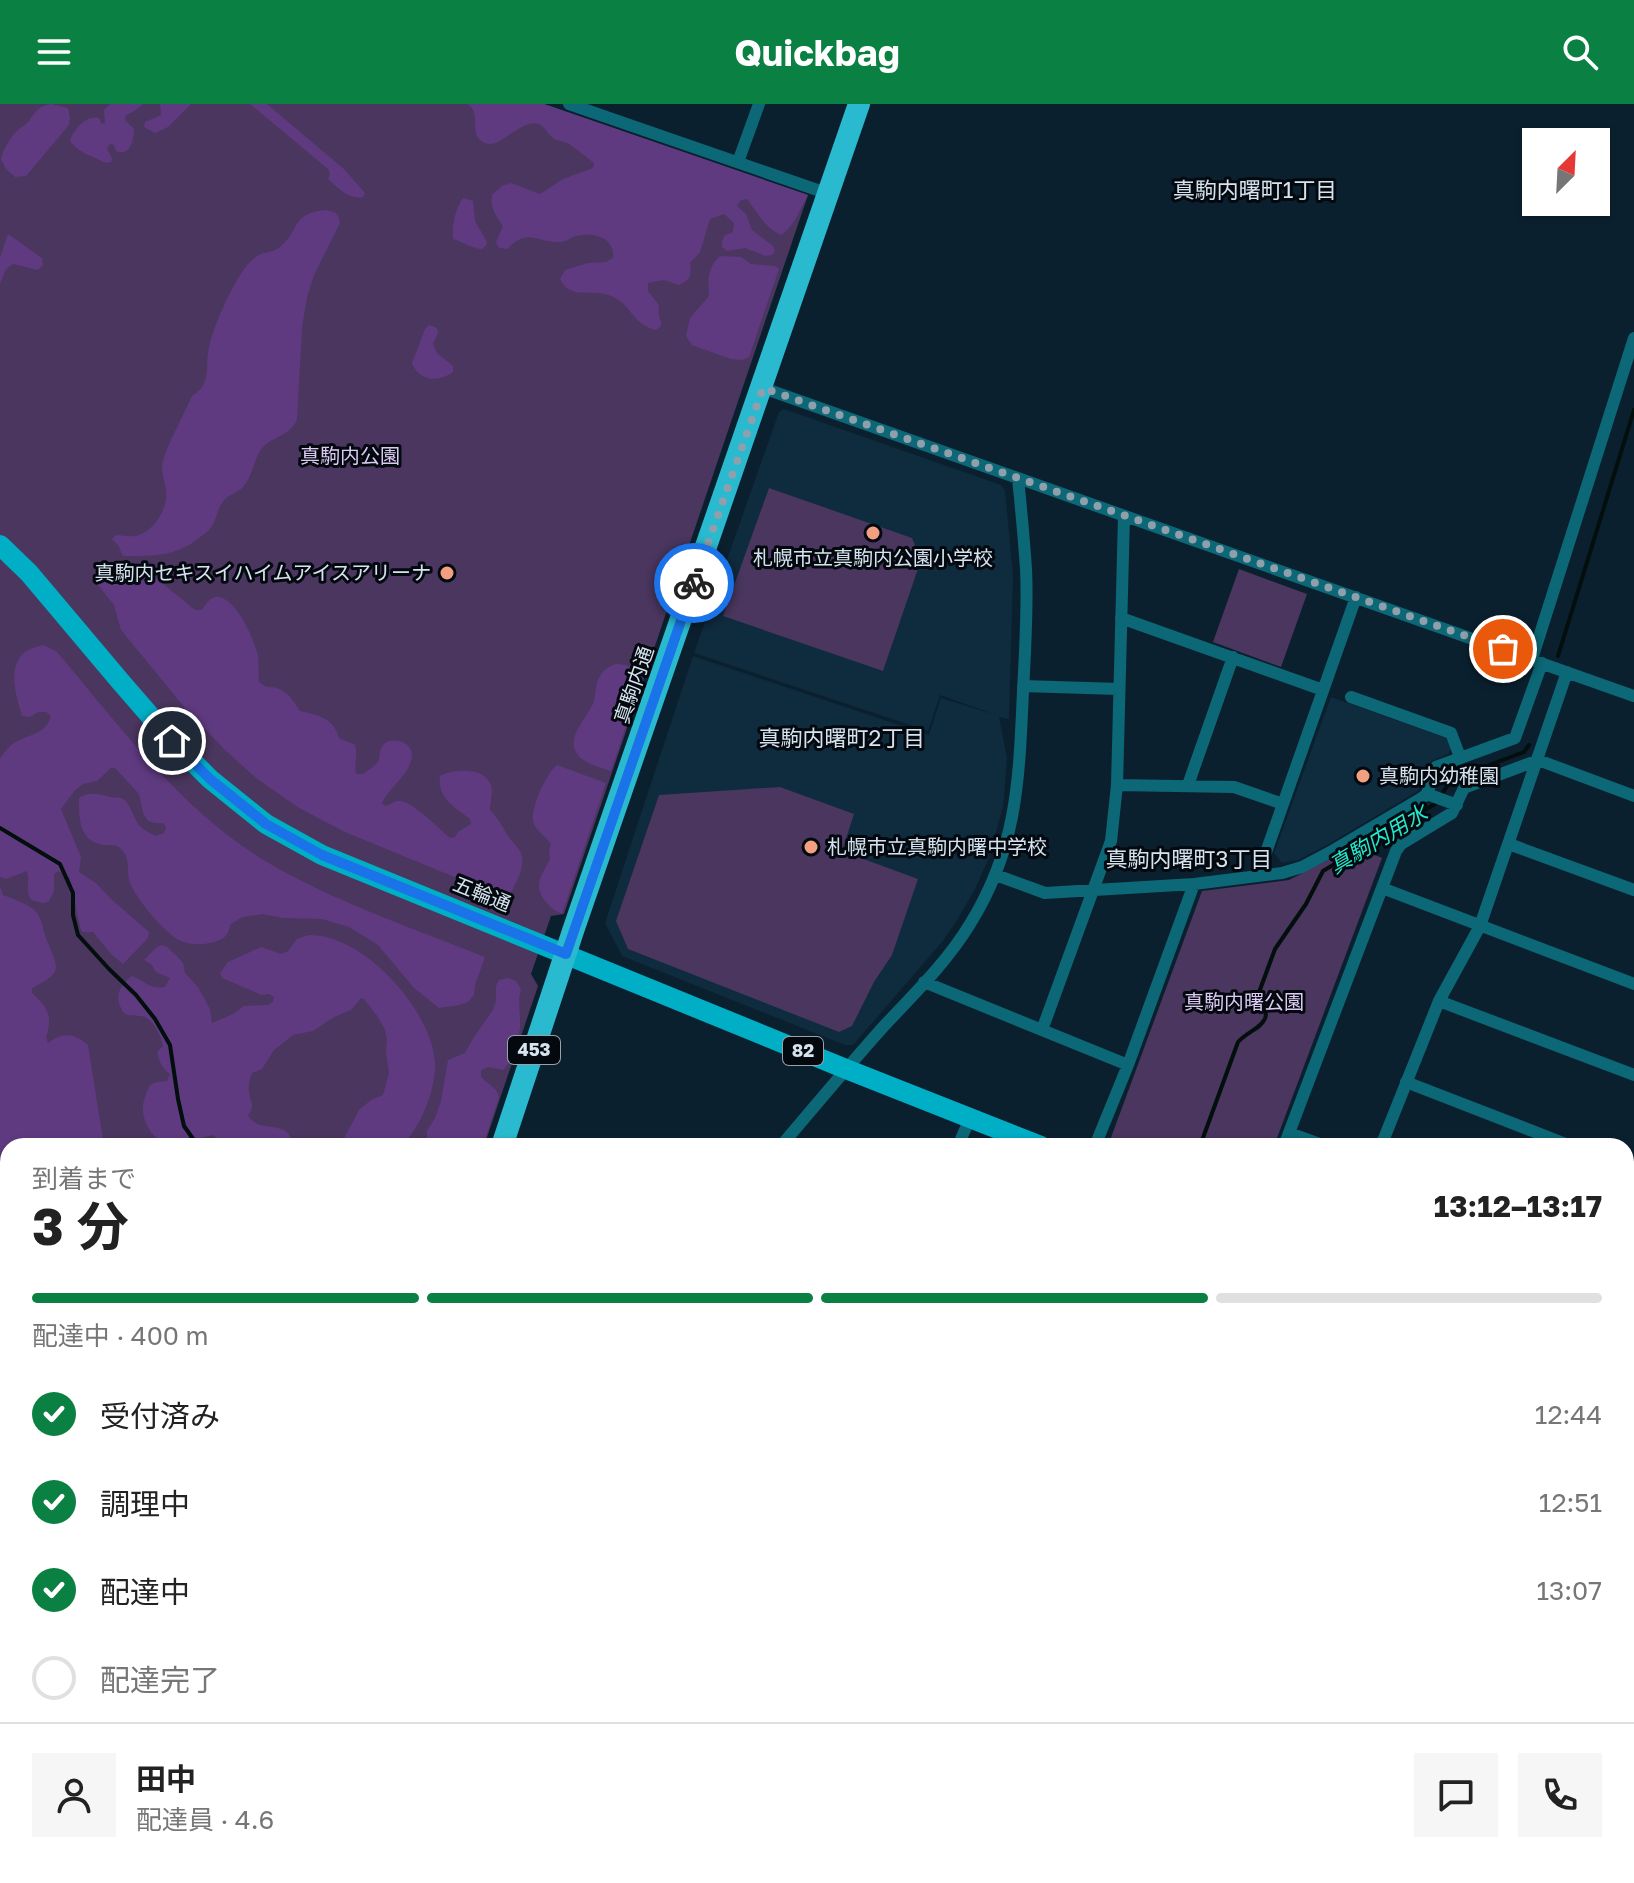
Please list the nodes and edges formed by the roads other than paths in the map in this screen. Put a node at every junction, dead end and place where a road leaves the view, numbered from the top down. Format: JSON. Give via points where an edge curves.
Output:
{"nodes":[{"id":1,"x":569,"y":104,"type":"edge"},
{"id":2,"x":759,"y":104,"type":"edge"},
{"id":3,"x":859,"y":104,"type":"edge"},
{"id":4,"x":738,"y":162,"type":"junction"},
{"id":5,"x":829,"y":194,"type":"junction"},
{"id":6,"x":1634,"y":338,"type":"edge"},
{"id":7,"x":763,"y":388,"type":"junction"},
{"id":8,"x":1018,"y":478,"type":"junction"},
{"id":9,"x":1124,"y":516,"type":"junction"},
{"id":10,"x":0,"y":545,"type":"edge"},
{"id":11,"x":1356,"y":597,"type":"junction"},
{"id":12,"x":1121,"y":618,"type":"junction"},
{"id":13,"x":1233,"y":657,"type":"junction"},
{"id":14,"x":1537,"y":661,"type":"junction"},
{"id":15,"x":1567,"y":672,"type":"junction"},
{"id":16,"x":1023,"y":686,"type":"junction"},
{"id":17,"x":1119,"y":689,"type":"junction"},
{"id":18,"x":1326,"y":689,"type":"junction"},
{"id":19,"x":1634,"y":696,"type":"edge"},
{"id":20,"x":1351,"y":697,"type":"dead end"},
{"id":21,"x":1460,"y":757,"type":"junction"},
{"id":22,"x":1538,"y":760,"type":"junction"},
{"id":23,"x":1117,"y":785,"type":"junction"},
{"id":24,"x":1188,"y":785,"type":"junction"},
{"id":25,"x":1427,"y":794,"type":"junction"},
{"id":26,"x":1634,"y":796,"type":"edge"},
{"id":27,"x":1283,"y":804,"type":"junction"},
{"id":28,"x":1457,"y":805,"type":"junction"},
{"id":29,"x":1509,"y":844,"type":"junction"},
{"id":30,"x":996,"y":875,"type":"junction"},
{"id":31,"x":1258,"y":875,"type":"junction"},
{"id":32,"x":1194,"y":884,"type":"junction"},
{"id":33,"x":1382,"y":888,"type":"junction"},
{"id":34,"x":1634,"y":890,"type":"edge"},
{"id":35,"x":1093,"y":891,"type":"junction"},
{"id":36,"x":1480,"y":926,"type":"junction"},
{"id":37,"x":566,"y":954,"type":"junction"},
{"id":38,"x":924,"y":982,"type":"junction"},
{"id":39,"x":1634,"y":984,"type":"edge"},
{"id":40,"x":1439,"y":1001,"type":"junction"},
{"id":41,"x":1042,"y":1030,"type":"junction"},
{"id":42,"x":1128,"y":1065,"type":"junction"},
{"id":43,"x":846,"y":1069,"type":"junction"},
{"id":44,"x":1634,"y":1075,"type":"edge"},
{"id":45,"x":1406,"y":1082,"type":"junction"},
{"id":46,"x":970,"y":1118,"type":"junction"},
{"id":47,"x":505,"y":1138,"type":"edge"},
{"id":48,"x":788,"y":1138,"type":"edge"},
{"id":49,"x":961,"y":1138,"type":"edge"},
{"id":50,"x":1021,"y":1138,"type":"edge"},
{"id":51,"x":1098,"y":1138,"type":"edge"},
{"id":52,"x":1287,"y":1138,"type":"edge"},
{"id":53,"x":1384,"y":1138,"type":"edge"},
{"id":54,"x":1550,"y":1138,"type":"edge"}],
"edges":[{"from":1,"to":4,"type":"street"},
{"from":2,"to":4,"type":"street"},
{"from":3,"to":5,"type":"highway","name":"真駒内通","number":"453"},
{"from":4,"to":5,"type":"street"},
{"from":5,"to":7,"type":"highway","name":"真駒内通","number":"453"},
{"from":6,"to":14,"type":"street"},
{"from":7,"to":8,"type":"street"},
{"from":7,"to":37,"type":"highway","name":"真駒内通","number":"453"},
{"from":8,"to":9,"type":"street"},
{"from":8,"to":16,"type":"street","via":[[1026,572]]},
{"from":9,"to":11,"type":"street"},
{"from":9,"to":12,"type":"street"},
{"from":10,"to":37,"type":"main road","name":"五輪通","number":"82","via":[[172,741],[266,824],[322,855]]},
{"from":11,"to":14,"type":"street"},
{"from":11,"to":18,"type":"street"},
{"from":12,"to":13,"type":"street"},
{"from":12,"to":17,"type":"street"},
{"from":13,"to":18,"type":"street"},
{"from":13,"to":24,"type":"street"},
{"from":14,"to":15,"type":"street"},
{"from":14,"to":21,"type":"street","via":[[1515,738]]},
{"from":15,"to":19,"type":"street"},
{"from":15,"to":22,"type":"street"},
{"from":16,"to":17,"type":"street"},
{"from":16,"to":30,"type":"street","via":[[1016,802]]},
{"from":17,"to":23,"type":"street"},
{"from":18,"to":27,"type":"street"},
{"from":20,"to":21,"type":"street","via":[[1451,733]]},
{"from":21,"to":25,"type":"street","via":[[1436,767]]},
{"from":22,"to":26,"type":"street"},
{"from":22,"to":28,"type":"street","via":[[1464,788]]},
{"from":22,"to":29,"type":"street"},
{"from":23,"to":24,"type":"street"},
{"from":23,"to":35,"type":"street","via":[[1111,841]]},
{"from":24,"to":27,"type":"street","via":[[1234,787]]},
{"from":25,"to":28,"type":"street"},
{"from":25,"to":31,"type":"street","via":[[1302,867]]},
{"from":27,"to":31,"type":"street"},
{"from":28,"to":33,"type":"street","via":[[1401,844]]},
{"from":29,"to":34,"type":"street"},
{"from":29,"to":36,"type":"street"},
{"from":30,"to":35,"type":"street","via":[[1045,893]]},
{"from":30,"to":38,"type":"street","via":[[969,926]]},
{"from":31,"to":32,"type":"street"},
{"from":32,"to":35,"type":"street"},
{"from":32,"to":42,"type":"street"},
{"from":33,"to":36,"type":"street"},
{"from":33,"to":52,"type":"street"},
{"from":35,"to":41,"type":"street"},
{"from":36,"to":39,"type":"street"},
{"from":36,"to":40,"type":"street"},
{"from":37,"to":43,"type":"main road","name":"五輪通","number":"82"},
{"from":37,"to":47,"type":"highway","name":"真駒内通","number":"453"},
{"from":38,"to":41,"type":"street"},
{"from":38,"to":43,"type":"street"},
{"from":40,"to":44,"type":"street"},
{"from":40,"to":45,"type":"street"},
{"from":41,"to":42,"type":"street"},
{"from":42,"to":51,"type":"street"},
{"from":43,"to":46,"type":"main road","name":"五輪通","number":"82"},
{"from":43,"to":48,"type":"street"},
{"from":45,"to":53,"type":"street"},
{"from":45,"to":54,"type":"street"},
{"from":46,"to":49,"type":"street"},
{"from":46,"to":50,"type":"main road","name":"五輪通","number":"82"}]}
